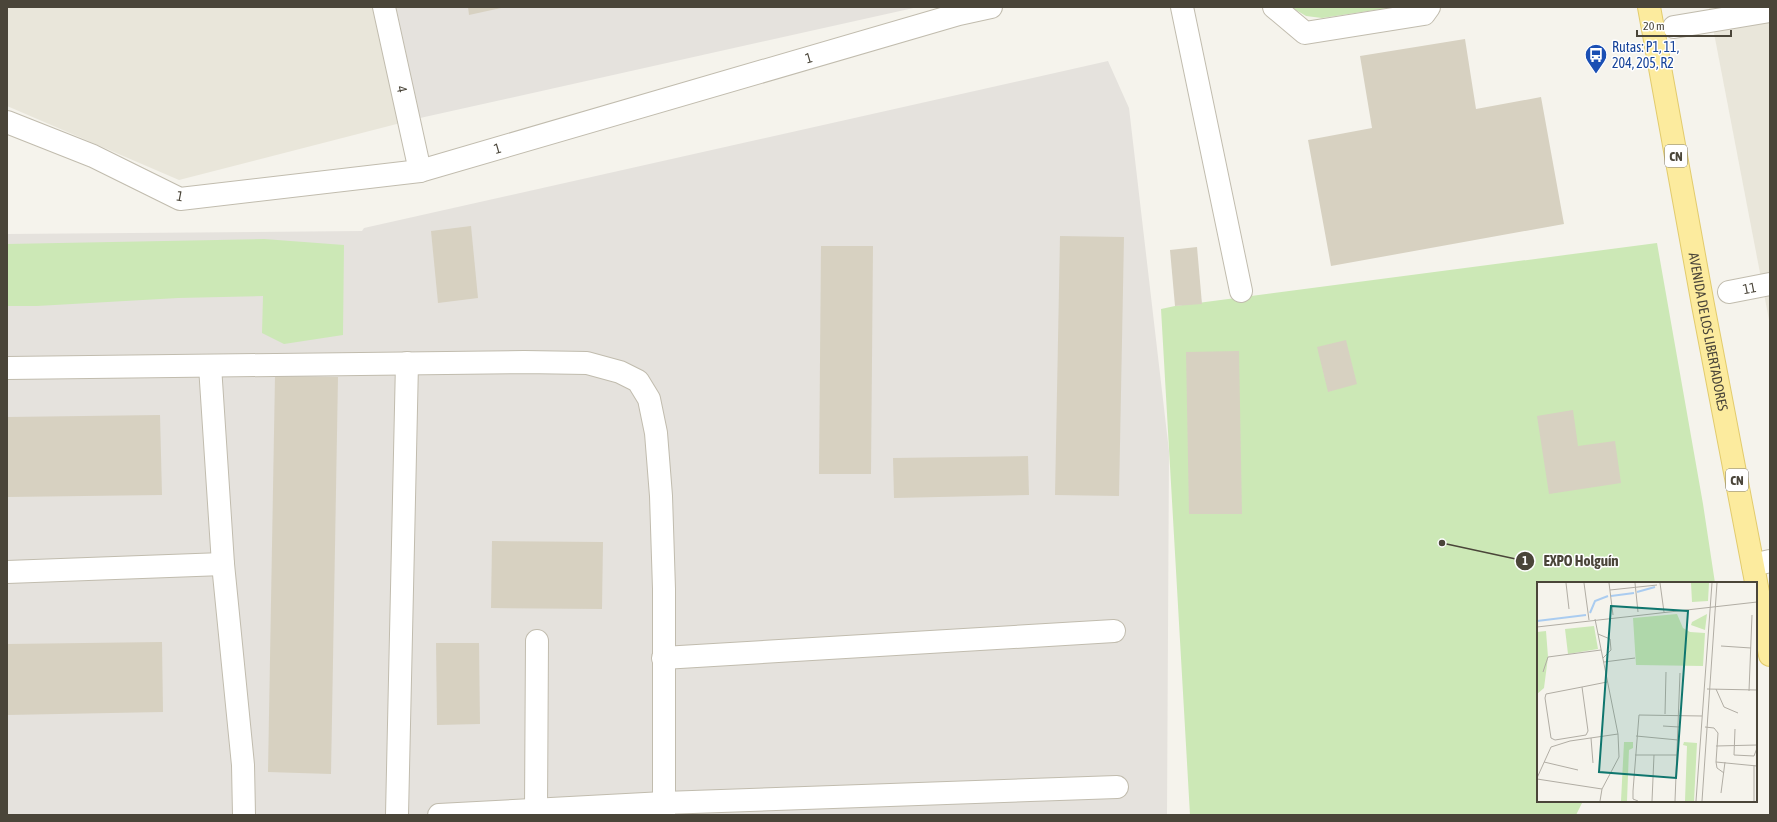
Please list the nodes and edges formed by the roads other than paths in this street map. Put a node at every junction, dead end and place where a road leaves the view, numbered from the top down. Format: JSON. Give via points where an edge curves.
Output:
{"nodes":[{"id":1,"x":384,"y":7,"type":"edge"},
{"id":2,"x":991,"y":7,"type":"edge"},
{"id":3,"x":1182,"y":7,"type":"edge"},
{"id":4,"x":1274,"y":7,"type":"edge"},
{"id":5,"x":1429,"y":7,"type":"edge"},
{"id":6,"x":1649,"y":7,"type":"edge"},
{"id":7,"x":958,"y":10,"type":"edge"},
{"id":8,"x":1770,"y":11,"type":"edge"},
{"id":9,"x":1674,"y":27,"type":"dead end"},
{"id":10,"x":7,"y":122,"type":"edge"},
{"id":11,"x":420,"y":171,"type":"junction"},
{"id":12,"x":1770,"y":284,"type":"edge"},
{"id":13,"x":1241,"y":291,"type":"dead end"},
{"id":14,"x":1729,"y":292,"type":"dead end"},
{"id":15,"x":407,"y":363,"type":"junction"},
{"id":16,"x":210,"y":366,"type":"junction"},
{"id":17,"x":7,"y":368,"type":"edge"},
{"id":18,"x":1761,"y":563,"type":"edge"},
{"id":19,"x":223,"y":564,"type":"junction"},
{"id":20,"x":7,"y":572,"type":"edge"},
{"id":21,"x":1114,"y":631,"type":"dead end"},
{"id":22,"x":537,"y":641,"type":"dead end"},
{"id":23,"x":1770,"y":655,"type":"edge"},
{"id":24,"x":663,"y":658,"type":"junction"},
{"id":25,"x":1117,"y":787,"type":"dead end"},
{"id":26,"x":664,"y":809,"type":"edge"},
{"id":27,"x":536,"y":810,"type":"junction"},
{"id":28,"x":244,"y":815,"type":"edge"},
{"id":29,"x":397,"y":815,"type":"edge"},
{"id":30,"x":439,"y":815,"type":"edge"}],
"edges":[{"from":1,"to":11,"type":"street","name":"4"},
{"from":2,"to":7,"type":"street","name":"1"},
{"from":3,"to":13,"type":"street"},
{"from":4,"to":5,"type":"street","via":[[1305,33],[1424,14]]},
{"from":6,"to":18,"type":"main road","name":"AVENIDA DE LOS LIBERTADORES","number":"CN"},
{"from":7,"to":11,"type":"street","name":"1"},
{"from":8,"to":9,"type":"street"},
{"from":10,"to":11,"type":"street","name":"1","via":[[93,156],[180,199]]},
{"from":12,"to":14,"type":"street","name":"11"},
{"from":15,"to":16,"type":"street"},
{"from":15,"to":24,"type":"street","via":[[587,363],[620,372],[638,381],[649,399],[656,434],[664,589]]},
{"from":15,"to":29,"type":"street"},
{"from":16,"to":17,"type":"street"},
{"from":16,"to":19,"type":"street"},
{"from":18,"to":23,"type":"main road","name":"AVENIDA DE LOS LIBERTADORES","number":"CN"},
{"from":19,"to":20,"type":"street"},
{"from":19,"to":28,"type":"street","via":[[242,757]]},
{"from":21,"to":24,"type":"street"},
{"from":22,"to":27,"type":"street"},
{"from":24,"to":26,"type":"street"},
{"from":25,"to":26,"type":"street"},
{"from":26,"to":27,"type":"street"},
{"from":27,"to":30,"type":"street"}]}
